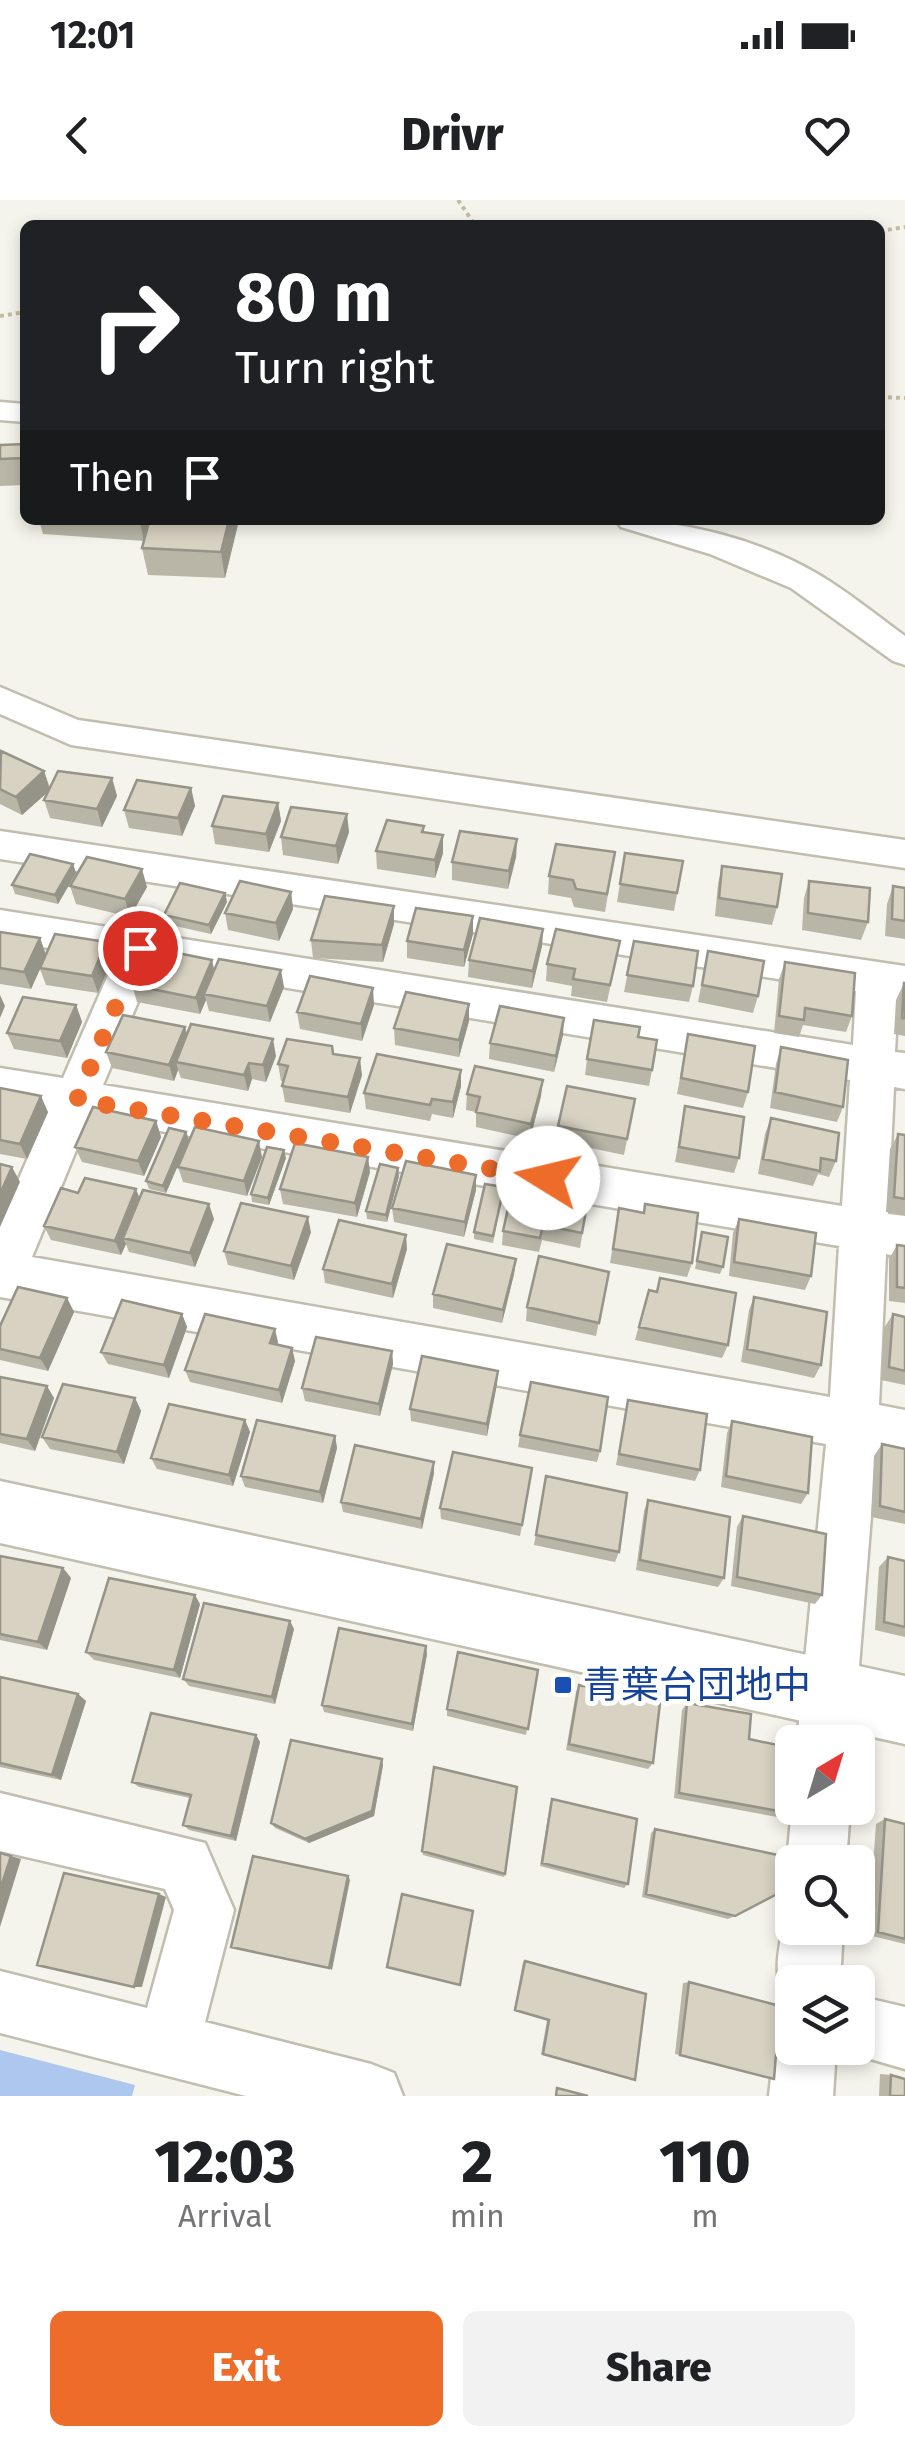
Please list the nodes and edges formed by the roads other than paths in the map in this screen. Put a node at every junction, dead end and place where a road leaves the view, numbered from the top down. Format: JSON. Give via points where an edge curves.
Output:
{"nodes":[{"id":1,"x":649,"y":525,"type":"edge"},
{"id":2,"x":905,"y":653,"type":"edge"},
{"id":3,"x":0,"y":699,"type":"edge"},
{"id":4,"x":0,"y":845,"type":"edge"},
{"id":5,"x":905,"y":854,"type":"edge"},
{"id":6,"x":0,"y":926,"type":"edge"},
{"id":7,"x":140,"y":948,"type":"junction"},
{"id":8,"x":891,"y":980,"type":"edge"},
{"id":9,"x":889,"y":1068,"type":"edge"},
{"id":10,"x":0,"y":1086,"type":"edge"},
{"id":11,"x":77,"y":1100,"type":"junction"},
{"id":12,"x":884,"y":1234,"type":"edge"},
{"id":13,"x":0,"y":1274,"type":"edge"},
{"id":14,"x":853,"y":1424,"type":"junction"},
{"id":15,"x":905,"y":1434,"type":"edge"},
{"id":16,"x":0,"y":1512,"type":"edge"},
{"id":17,"x":905,"y":1710,"type":"edge"},
{"id":18,"x":827,"y":1718,"type":"edge"},
{"id":19,"x":0,"y":1822,"type":"edge"},
{"id":20,"x":0,"y":2002,"type":"edge"},
{"id":21,"x":875,"y":2031,"type":"edge"},
{"id":22,"x":905,"y":2038,"type":"edge"},
{"id":23,"x":168,"y":2044,"type":"junction"},
{"id":24,"x":803,"y":2065,"type":"edge"},
{"id":25,"x":371,"y":2096,"type":"edge"},
{"id":26,"x":802,"y":2096,"type":"edge"}],
"edges":[{"from":1,"to":2,"type":"street","via":[[802,580]]},
{"from":3,"to":5,"type":"street","via":[[71,732]]},
{"from":4,"to":8,"type":"street"},
{"from":6,"to":7,"type":"street"},
{"from":7,"to":9,"type":"street"},
{"from":7,"to":11,"type":"street"},
{"from":8,"to":9,"type":"street"},
{"from":9,"to":12,"type":"street"},
{"from":10,"to":11,"type":"street"},
{"from":11,"to":12,"type":"street"},
{"from":11,"to":13,"type":"street"},
{"from":12,"to":14,"type":"street"},
{"from":13,"to":14,"type":"street"},
{"from":14,"to":15,"type":"street"},
{"from":14,"to":18,"type":"street"},
{"from":16,"to":18,"type":"street"},
{"from":17,"to":18,"type":"street"},
{"from":19,"to":23,"type":"street","via":[[184,1864],[204,1910]]},
{"from":20,"to":23,"type":"street"},
{"from":21,"to":22,"type":"street"},
{"from":23,"to":25,"type":"street"},
{"from":24,"to":26,"type":"street"}]}
